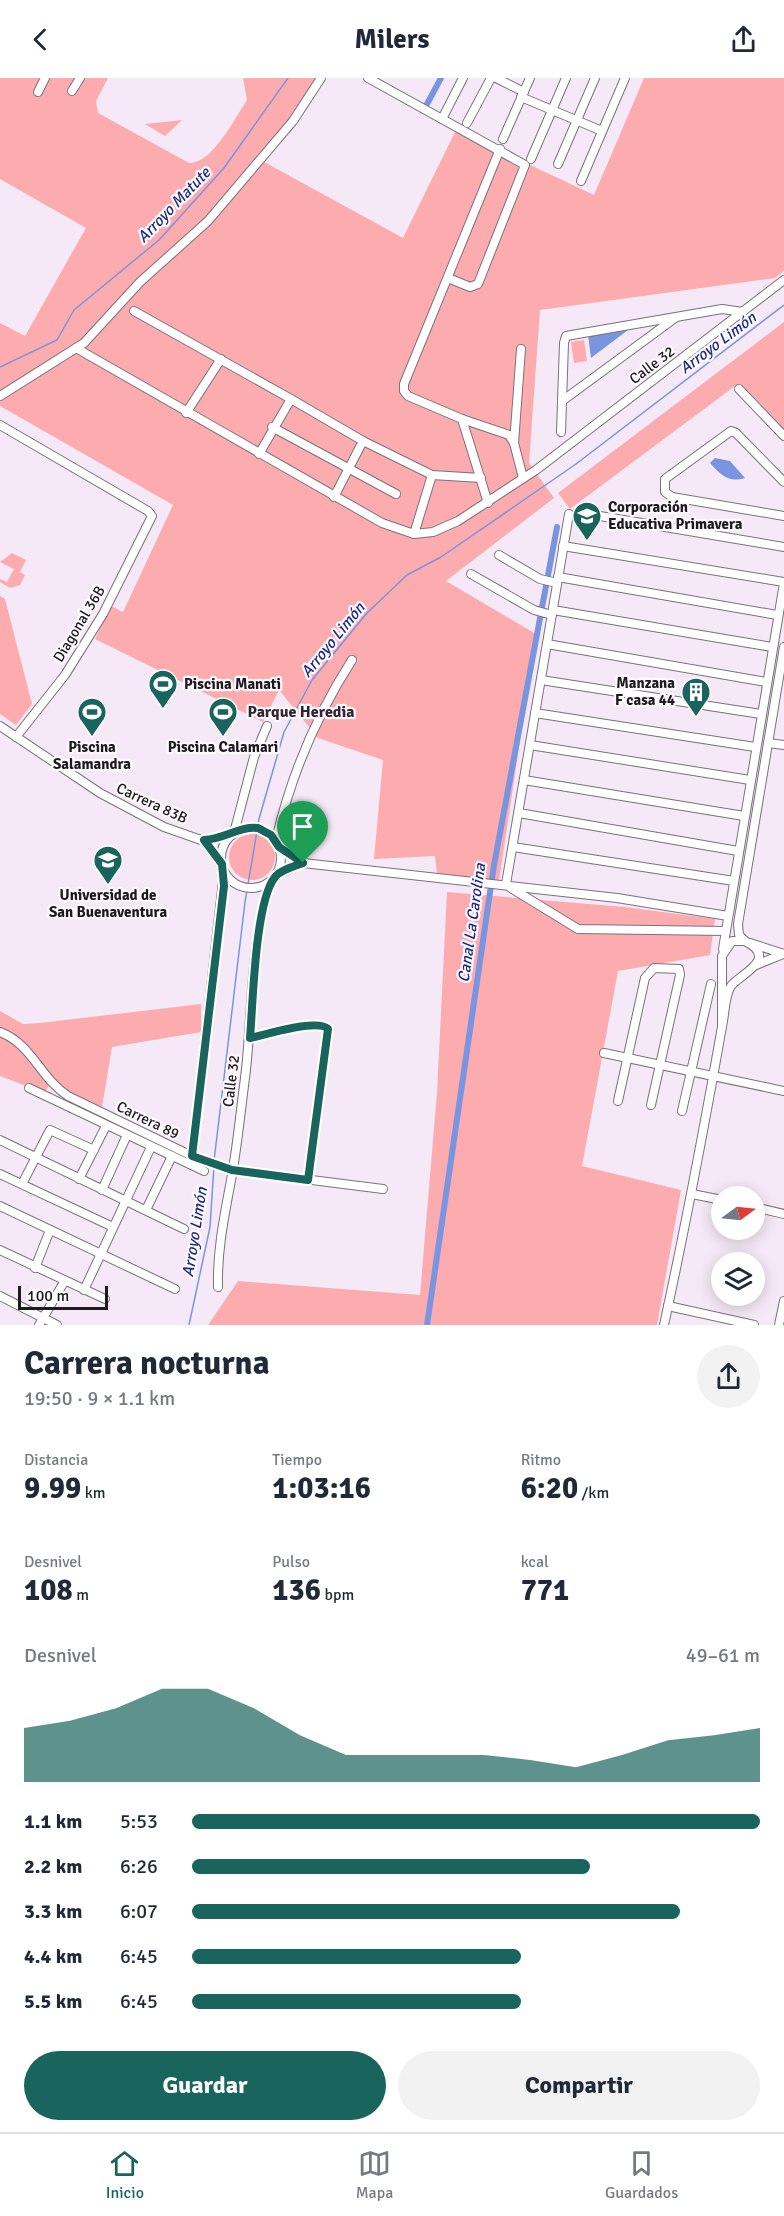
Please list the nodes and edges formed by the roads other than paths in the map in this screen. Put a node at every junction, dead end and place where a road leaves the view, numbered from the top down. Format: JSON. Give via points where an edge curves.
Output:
{"nodes":[{"id":1,"x":45,"y":78,"type":"edge"},
{"id":2,"x":80,"y":78,"type":"edge"},
{"id":3,"x":321,"y":78,"type":"edge"},
{"id":4,"x":368,"y":78,"type":"edge"},
{"id":5,"x":463,"y":78,"type":"edge"},
{"id":6,"x":491,"y":78,"type":"edge"},
{"id":7,"x":496,"y":78,"type":"edge"},
{"id":8,"x":530,"y":78,"type":"edge"},
{"id":9,"x":566,"y":78,"type":"edge"},
{"id":10,"x":595,"y":78,"type":"edge"},
{"id":11,"x":625,"y":78,"type":"edge"},
{"id":12,"x":72,"y":91,"type":"dead end"},
{"id":13,"x":38,"y":92,"type":"dead end"},
{"id":14,"x":522,"y":94,"type":"junction"},
{"id":15,"x":552,"y":110,"type":"junction"},
{"id":16,"x":442,"y":119,"type":"junction"},
{"id":17,"x":577,"y":120,"type":"junction"},
{"id":18,"x":467,"y":123,"type":"dead end"},
{"id":19,"x":602,"y":131,"type":"junction"},
{"id":20,"x":503,"y":139,"type":"dead end"},
{"id":21,"x":500,"y":149,"type":"junction"},
{"id":22,"x":531,"y":159,"type":"dead end"},
{"id":23,"x":558,"y":164,"type":"dead end"},
{"id":24,"x":581,"y":181,"type":"dead end"},
{"id":25,"x":448,"y":278,"type":"junction"},
{"id":26,"x":784,"y":280,"type":"edge"},
{"id":27,"x":134,"y":311,"type":"dead end"},
{"id":28,"x":743,"y":312,"type":"junction"},
{"id":29,"x":677,"y":317,"type":"junction"},
{"id":30,"x":76,"y":348,"type":"junction"},
{"id":31,"x":521,"y":349,"type":"dead end"},
{"id":32,"x":221,"y":359,"type":"junction"},
{"id":33,"x":740,"y":389,"type":"dead end"},
{"id":34,"x":0,"y":396,"type":"edge"},
{"id":35,"x":291,"y":399,"type":"junction"},
{"id":36,"x":562,"y":401,"type":"junction"},
{"id":37,"x":186,"y":413,"type":"junction"},
{"id":38,"x":462,"y":420,"type":"junction"},
{"id":39,"x":0,"y":425,"type":"edge"},
{"id":40,"x":272,"y":427,"type":"junction"},
{"id":41,"x":561,"y":432,"type":"dead end"},
{"id":42,"x":784,"y":436,"type":"edge"},
{"id":43,"x":363,"y":441,"type":"junction"},
{"id":44,"x":514,"y":443,"type":"junction"},
{"id":45,"x":258,"y":454,"type":"junction"},
{"id":46,"x":348,"y":469,"type":"junction"},
{"id":47,"x":432,"y":475,"type":"junction"},
{"id":48,"x":481,"y":478,"type":"junction"},
{"id":49,"x":523,"y":478,"type":"junction"},
{"id":50,"x":784,"y":482,"type":"edge"},
{"id":51,"x":396,"y":494,"type":"dead end"},
{"id":52,"x":334,"y":497,"type":"junction"},
{"id":53,"x":488,"y":502,"type":"junction"},
{"id":54,"x":582,"y":513,"type":"dead end"},
{"id":55,"x":569,"y":514,"type":"dead end"},
{"id":56,"x":784,"y":516,"type":"edge"},
{"id":57,"x":414,"y":534,"type":"junction"},
{"id":58,"x":563,"y":546,"type":"junction"},
{"id":59,"x":784,"y":547,"type":"edge"},
{"id":60,"x":499,"y":555,"type":"dead end"},
{"id":61,"x":471,"y":574,"type":"dead end"},
{"id":62,"x":551,"y":580,"type":"junction"},
{"id":63,"x":784,"y":582,"type":"edge"},
{"id":64,"x":549,"y":613,"type":"junction"},
{"id":65,"x":777,"y":615,"type":"junction"},
{"id":66,"x":547,"y":644,"type":"junction"},
{"id":67,"x":772,"y":647,"type":"junction"},
{"id":68,"x":784,"y":647,"type":"edge"},
{"id":69,"x":352,"y":660,"type":"dead end"},
{"id":70,"x":768,"y":667,"type":"junction"},
{"id":71,"x":780,"y":669,"type":"junction"},
{"id":72,"x":541,"y":680,"type":"junction"},
{"id":73,"x":766,"y":682,"type":"junction"},
{"id":74,"x":535,"y":713,"type":"junction"},
{"id":75,"x":761,"y":714,"type":"junction"},
{"id":76,"x":0,"y":726,"type":"edge"},
{"id":77,"x":267,"y":726,"type":"dead end"},
{"id":78,"x":16,"y":737,"type":"junction"},
{"id":79,"x":768,"y":743,"type":"junction"},
{"id":80,"x":530,"y":745,"type":"junction"},
{"id":81,"x":784,"y":745,"type":"edge"},
{"id":82,"x":755,"y":747,"type":"junction"},
{"id":83,"x":524,"y":780,"type":"junction"},
{"id":84,"x":750,"y":780,"type":"junction"},
{"id":85,"x":519,"y":813,"type":"junction"},
{"id":86,"x":744,"y":816,"type":"junction"},
{"id":87,"x":232,"y":834,"type":"junction"},
{"id":88,"x":204,"y":840,"type":"junction"},
{"id":89,"x":278,"y":843,"type":"junction"},
{"id":90,"x":513,"y":847,"type":"junction"},
{"id":91,"x":738,"y":851,"type":"junction"},
{"id":92,"x":303,"y":863,"type":"junction"},
{"id":93,"x":223,"y":868,"type":"junction"},
{"id":94,"x":275,"y":877,"type":"junction"},
{"id":95,"x":734,"y":881,"type":"junction"},
{"id":96,"x":503,"y":884,"type":"junction"},
{"id":97,"x":728,"y":916,"type":"junction"},
{"id":98,"x":726,"y":931,"type":"junction"},
{"id":99,"x":747,"y":942,"type":"junction"},
{"id":100,"x":723,"y":950,"type":"junction"},
{"id":101,"x":784,"y":954,"type":"edge"},
{"id":102,"x":722,"y":962,"type":"junction"},
{"id":103,"x":756,"y":965,"type":"junction"},
{"id":104,"x":743,"y":976,"type":"junction"},
{"id":105,"x":711,"y":984,"type":"dead end"},
{"id":106,"x":722,"y":1027,"type":"junction"},
{"id":107,"x":0,"y":1032,"type":"edge"},
{"id":108,"x":250,"y":1038,"type":"junction"},
{"id":109,"x":604,"y":1053,"type":"dead end"},
{"id":110,"x":627,"y":1056,"type":"junction"},
{"id":111,"x":660,"y":1064,"type":"junction"},
{"id":112,"x":692,"y":1072,"type":"junction"},
{"id":113,"x":715,"y":1077,"type":"junction"},
{"id":114,"x":29,"y":1088,"type":"dead end"},
{"id":115,"x":784,"y":1091,"type":"edge"},
{"id":116,"x":618,"y":1101,"type":"dead end"},
{"id":117,"x":651,"y":1105,"type":"dead end"},
{"id":118,"x":682,"y":1111,"type":"dead end"},
{"id":119,"x":106,"y":1126,"type":"junction"},
{"id":120,"x":127,"y":1135,"type":"junction"},
{"id":121,"x":0,"y":1140,"type":"edge"},
{"id":122,"x":151,"y":1147,"type":"junction"},
{"id":123,"x":94,"y":1150,"type":"junction"},
{"id":124,"x":172,"y":1156,"type":"junction"},
{"id":125,"x":195,"y":1157,"type":"junction"},
{"id":126,"x":34,"y":1158,"type":"junction"},
{"id":127,"x":230,"y":1169,"type":"junction"},
{"id":128,"x":204,"y":1171,"type":"dead end"},
{"id":129,"x":0,"y":1174,"type":"edge"},
{"id":130,"x":79,"y":1179,"type":"junction"},
{"id":131,"x":308,"y":1180,"type":"junction"},
{"id":132,"x":22,"y":1184,"type":"junction"},
{"id":133,"x":383,"y":1189,"type":"dead end"},
{"id":134,"x":102,"y":1190,"type":"junction"},
{"id":135,"x":692,"y":1194,"type":"junction"},
{"id":136,"x":711,"y":1198,"type":"edge"},
{"id":137,"x":125,"y":1201,"type":"junction"},
{"id":138,"x":0,"y":1206,"type":"edge"},
{"id":139,"x":146,"y":1210,"type":"junction"},
{"id":140,"x":765,"y":1210,"type":"edge"},
{"id":141,"x":784,"y":1214,"type":"edge"},
{"id":142,"x":112,"y":1227,"type":"junction"},
{"id":143,"x":184,"y":1229,"type":"dead end"},
{"id":144,"x":50,"y":1230,"type":"junction"},
{"id":145,"x":0,"y":1251,"type":"edge"},
{"id":146,"x":99,"y":1254,"type":"junction"},
{"id":147,"x":36,"y":1268,"type":"junction"},
{"id":148,"x":64,"y":1282,"type":"junction"},
{"id":149,"x":218,"y":1287,"type":"dead end"},
{"id":150,"x":175,"y":1289,"type":"dead end"},
{"id":151,"x":84,"y":1290,"type":"junction"},
{"id":152,"x":0,"y":1296,"type":"edge"},
{"id":153,"x":105,"y":1299,"type":"dead end"},
{"id":154,"x":784,"y":1301,"type":"edge"},
{"id":155,"x":668,"y":1306,"type":"junction"},
{"id":156,"x":41,"y":1321,"type":"edge"},
{"id":157,"x":57,"y":1325,"type":"edge"},
{"id":158,"x":664,"y":1325,"type":"edge"},
{"id":159,"x":754,"y":1325,"type":"edge"},
{"id":160,"x":778,"y":1325,"type":"edge"}],
"edges":[{"from":1,"to":13,"type":"street"},
{"from":2,"to":12,"type":"street"},
{"from":3,"to":30,"type":"street","via":[[293,121],[227,200]]},
{"from":4,"to":16,"type":"street"},
{"from":5,"to":16,"type":"street"},
{"from":6,"to":18,"type":"street"},
{"from":7,"to":14,"type":"street"},
{"from":8,"to":14,"type":"street"},
{"from":9,"to":15,"type":"street"},
{"from":10,"to":17,"type":"street"},
{"from":11,"to":19,"type":"street"},
{"from":14,"to":15,"type":"street"},
{"from":14,"to":20,"type":"street"},
{"from":15,"to":17,"type":"street"},
{"from":15,"to":22,"type":"street"},
{"from":16,"to":21,"type":"street"},
{"from":17,"to":19,"type":"street"},
{"from":17,"to":23,"type":"street"},
{"from":19,"to":24,"type":"street"},
{"from":21,"to":25,"type":"street"},
{"from":21,"to":25,"type":"street","via":[[522,161],[524,170],[487,263],[475,287]]},
{"from":25,"to":38,"type":"street","via":[[404,391]]},
{"from":26,"to":28,"type":"street","name":"Calle 32"},
{"from":27,"to":32,"type":"street"},
{"from":28,"to":29,"type":"street","via":[[722,309]]},
{"from":28,"to":49,"type":"street","name":"Calle 32"},
{"from":29,"to":36,"type":"street"},
{"from":29,"to":36,"type":"street","via":[[566,336]]},
{"from":30,"to":34,"type":"street"},
{"from":30,"to":37,"type":"street"},
{"from":31,"to":44,"type":"street"},
{"from":32,"to":35,"type":"street"},
{"from":32,"to":37,"type":"street"},
{"from":33,"to":42,"type":"street"},
{"from":35,"to":40,"type":"street"},
{"from":35,"to":43,"type":"street"},
{"from":36,"to":41,"type":"street"},
{"from":37,"to":45,"type":"street"},
{"from":38,"to":44,"type":"street","via":[[502,431]]},
{"from":38,"to":48,"type":"street"},
{"from":39,"to":78,"type":"street","name":"Diagonal 36B","via":[[152,516],[103,614],[65,675]]},
{"from":40,"to":45,"type":"street"},
{"from":40,"to":46,"type":"street"},
{"from":43,"to":46,"type":"street"},
{"from":43,"to":47,"type":"street"},
{"from":44,"to":49,"type":"street"},
{"from":45,"to":52,"type":"street"},
{"from":46,"to":51,"type":"street"},
{"from":46,"to":52,"type":"street"},
{"from":47,"to":48,"type":"street"},
{"from":47,"to":57,"type":"street"},
{"from":48,"to":53,"type":"street"},
{"from":49,"to":53,"type":"street","name":"Calle 32"},
{"from":50,"to":56,"type":"street","via":[[731,431],[663,484],[672,497]]},
{"from":52,"to":57,"type":"street","via":[[382,523]]},
{"from":53,"to":57,"type":"street","name":"Calle 32","via":[[434,532]]},
{"from":54,"to":59,"type":"street"},
{"from":55,"to":58,"type":"street"},
{"from":58,"to":62,"type":"street"},
{"from":58,"to":63,"type":"street"},
{"from":60,"to":62,"type":"street"},
{"from":61,"to":64,"type":"street","via":[[534,610]]},
{"from":62,"to":64,"type":"street"},
{"from":62,"to":65,"type":"street"},
{"from":63,"to":65,"type":"street"},
{"from":64,"to":66,"type":"street"},
{"from":64,"to":67,"type":"street"},
{"from":65,"to":67,"type":"street"},
{"from":66,"to":72,"type":"street"},
{"from":66,"to":73,"type":"street"},
{"from":67,"to":70,"type":"street"},
{"from":68,"to":71,"type":"street"},
{"from":69,"to":89,"type":"street","via":[[330,695],[289,786]]},
{"from":70,"to":71,"type":"street"},
{"from":70,"to":73,"type":"street"},
{"from":71,"to":79,"type":"street"},
{"from":72,"to":74,"type":"street"},
{"from":72,"to":75,"type":"street"},
{"from":73,"to":75,"type":"street"},
{"from":74,"to":80,"type":"street"},
{"from":74,"to":82,"type":"street"},
{"from":75,"to":82,"type":"street"},
{"from":76,"to":78,"type":"street","name":"Carrera 83B"},
{"from":77,"to":87,"type":"street"},
{"from":78,"to":88,"type":"street","name":"Carrera 83B","via":[[133,812]]},
{"from":79,"to":81,"type":"street"},
{"from":79,"to":99,"type":"street","via":[[738,924],[740,935]]},
{"from":80,"to":83,"type":"street"},
{"from":80,"to":84,"type":"street"},
{"from":82,"to":84,"type":"street"},
{"from":83,"to":85,"type":"street"},
{"from":83,"to":86,"type":"street"},
{"from":84,"to":86,"type":"street"},
{"from":85,"to":90,"type":"street"},
{"from":85,"to":91,"type":"street"},
{"from":86,"to":91,"type":"street"},
{"from":87,"to":88,"type":"street","name":"Carrera 83B"},
{"from":87,"to":89,"type":"street","via":[[243,829],[265,831]]},
{"from":87,"to":93,"type":"street","via":[[222,849]]},
{"from":88,"to":93,"type":"street"},
{"from":89,"to":92,"type":"street"},
{"from":89,"to":94,"type":"street","via":[[281,861]]},
{"from":90,"to":95,"type":"street"},
{"from":90,"to":96,"type":"street"},
{"from":91,"to":95,"type":"street"},
{"from":92,"to":94,"type":"street"},
{"from":92,"to":96,"type":"street"},
{"from":93,"to":94,"type":"street","via":[[237,885],[255,888]]},
{"from":93,"to":125,"type":"street","name":"Calle 32"},
{"from":94,"to":108,"type":"street","name":"Calle 32","via":[[265,903],[258,945]]},
{"from":95,"to":97,"type":"street"},
{"from":96,"to":97,"type":"street"},
{"from":96,"to":98,"type":"street","via":[[578,929]]},
{"from":97,"to":98,"type":"street"},
{"from":98,"to":100,"type":"street"},
{"from":99,"to":100,"type":"street","via":[[732,941]]},
{"from":99,"to":101,"type":"street"},
{"from":99,"to":103,"type":"street","via":[[757,954]]},
{"from":100,"to":102,"type":"street"},
{"from":101,"to":103,"type":"street"},
{"from":102,"to":104,"type":"street","via":[[732,975]]},
{"from":102,"to":106,"type":"street"},
{"from":103,"to":104,"type":"street"},
{"from":104,"to":106,"type":"street","via":[[730,987]]},
{"from":105,"to":112,"type":"street"},
{"from":106,"to":113,"type":"street"},
{"from":107,"to":125,"type":"street","name":"Carrera 89","via":[[22,1044],[50,1083],[68,1096]]},
{"from":108,"to":127,"type":"street","name":"Calle 32"},
{"from":108,"to":131,"type":"street","via":[[306,1026],[328,1029]]},
{"from":109,"to":110,"type":"street"},
{"from":110,"to":111,"type":"street"},
{"from":110,"to":111,"type":"street","via":[[649,971],[679,969]]},
{"from":110,"to":116,"type":"street"},
{"from":111,"to":112,"type":"street"},
{"from":111,"to":117,"type":"street"},
{"from":112,"to":113,"type":"street"},
{"from":112,"to":118,"type":"street"},
{"from":113,"to":115,"type":"street"},
{"from":113,"to":135,"type":"street"},
{"from":114,"to":119,"type":"street"},
{"from":119,"to":120,"type":"street"},
{"from":119,"to":123,"type":"street"},
{"from":120,"to":122,"type":"street"},
{"from":120,"to":134,"type":"street"},
{"from":121,"to":126,"type":"street"},
{"from":122,"to":124,"type":"street"},
{"from":122,"to":137,"type":"street"},
{"from":123,"to":126,"type":"street","via":[[50,1130]]},
{"from":123,"to":130,"type":"street"},
{"from":124,"to":128,"type":"street"},
{"from":124,"to":139,"type":"street"},
{"from":125,"to":127,"type":"street","name":"Carrera 89"},
{"from":126,"to":130,"type":"street"},
{"from":126,"to":132,"type":"street"},
{"from":127,"to":131,"type":"street","name":"Carrera 89"},
{"from":127,"to":149,"type":"street","name":"Calle 32","via":[[219,1237]]},
{"from":129,"to":132,"type":"street"},
{"from":130,"to":134,"type":"street"},
{"from":131,"to":133,"type":"street","name":"Carrera 89"},
{"from":132,"to":142,"type":"street"},
{"from":134,"to":137,"type":"street"},
{"from":135,"to":136,"type":"street"},
{"from":135,"to":155,"type":"street"},
{"from":137,"to":139,"type":"street"},
{"from":137,"to":142,"type":"street"},
{"from":138,"to":144,"type":"street"},
{"from":139,"to":143,"type":"street"},
{"from":140,"to":141,"type":"street"},
{"from":142,"to":146,"type":"street"},
{"from":144,"to":146,"type":"street"},
{"from":144,"to":147,"type":"street"},
{"from":145,"to":147,"type":"street"},
{"from":146,"to":150,"type":"street"},
{"from":146,"to":151,"type":"street"},
{"from":147,"to":148,"type":"street"},
{"from":148,"to":151,"type":"street"},
{"from":148,"to":156,"type":"street"},
{"from":151,"to":153,"type":"street"},
{"from":152,"to":156,"type":"street"},
{"from":154,"to":160,"type":"street"},
{"from":155,"to":158,"type":"street"},
{"from":155,"to":159,"type":"street"},
{"from":156,"to":157,"type":"street"}]}
